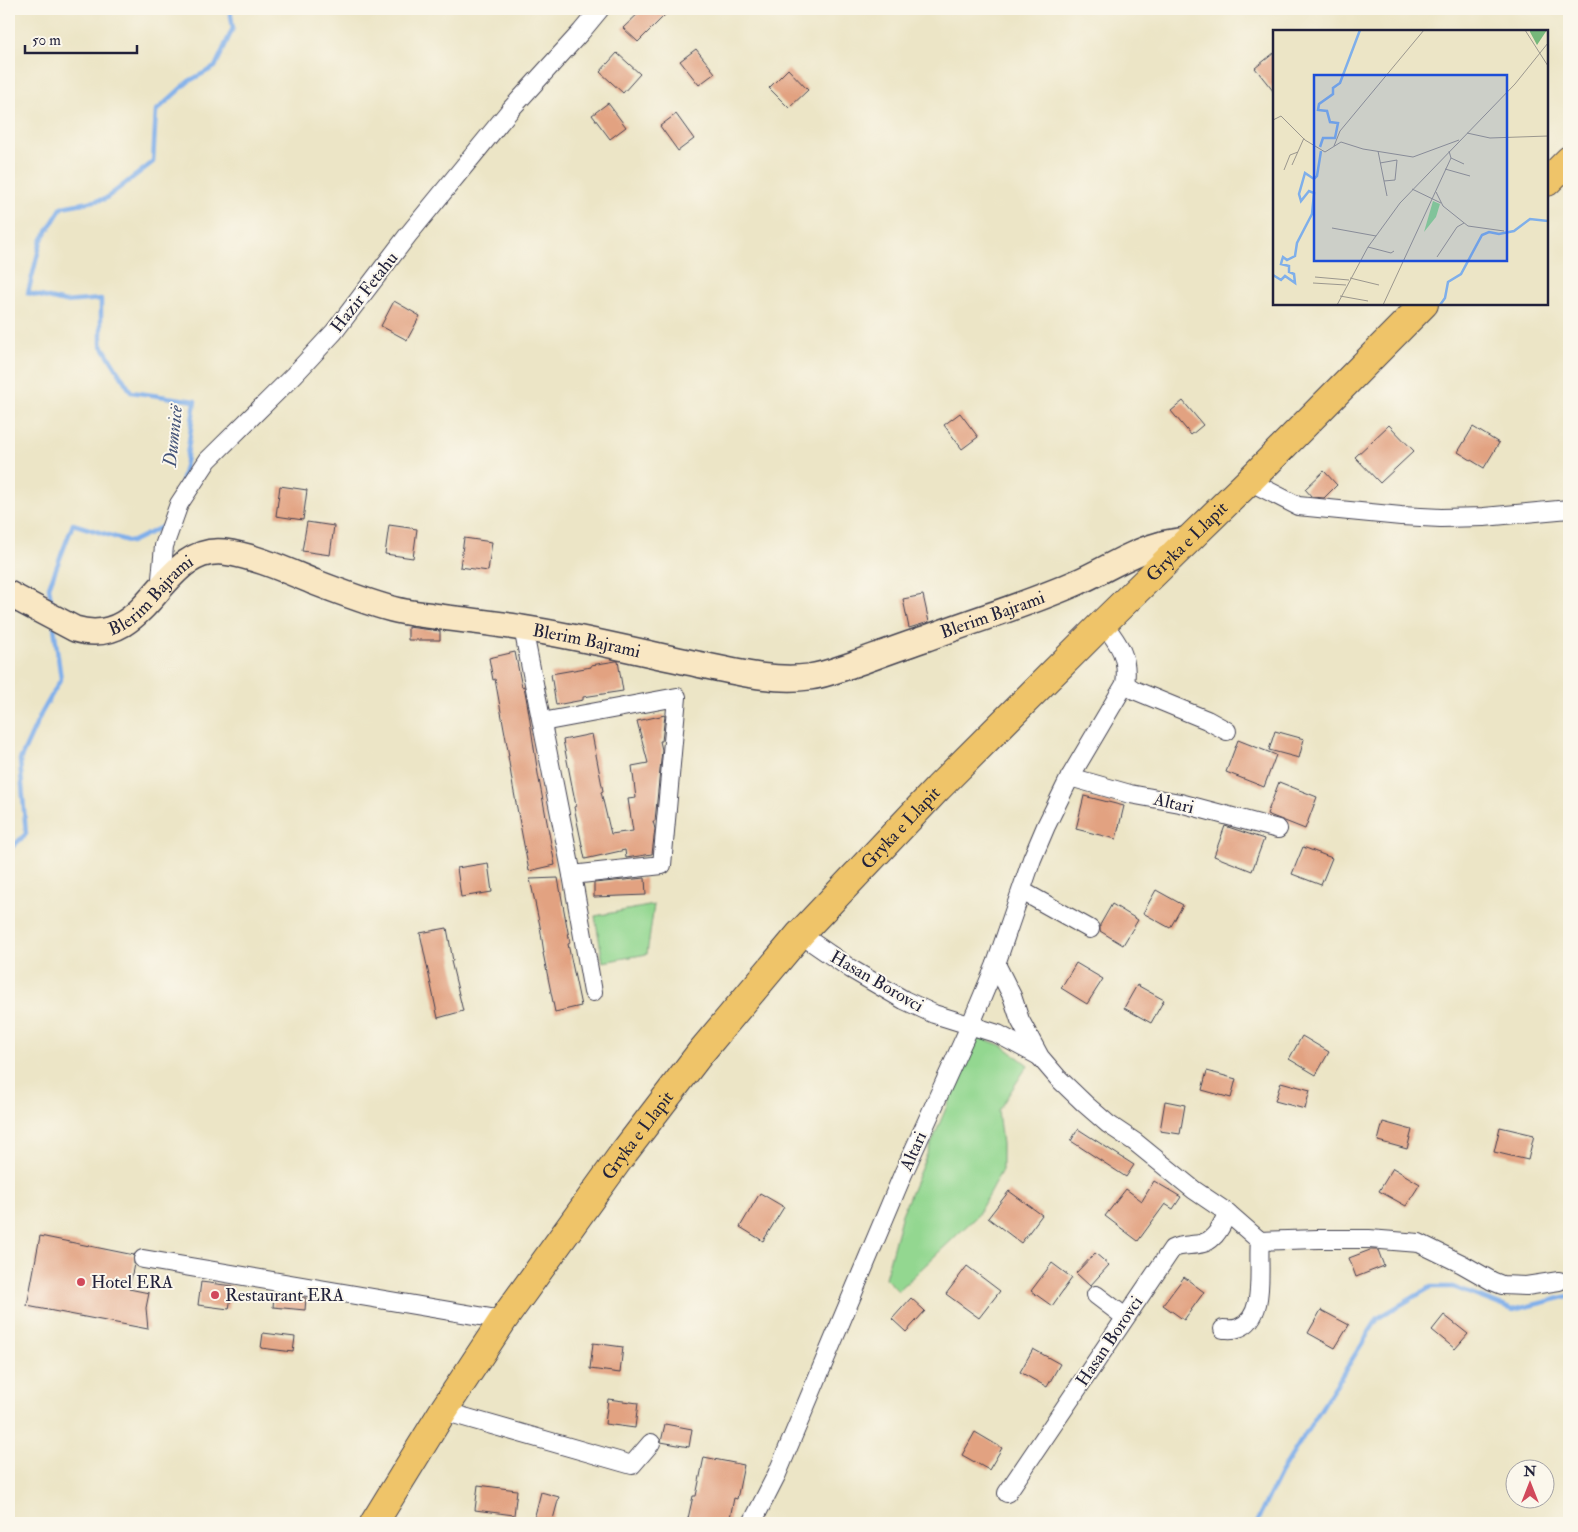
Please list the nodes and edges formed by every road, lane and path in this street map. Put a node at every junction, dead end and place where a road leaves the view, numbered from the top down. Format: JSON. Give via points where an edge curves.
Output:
{"nodes":[{"id":1,"x":600,"y":9,"type":"edge"},
{"id":2,"x":1569,"y":160,"type":"edge"},
{"id":3,"x":1548,"y":181,"type":"edge"},
{"id":4,"x":1423,"y":305,"type":"edge"},
{"id":5,"x":1249,"y":481,"type":"junction"},
{"id":6,"x":1569,"y":509,"type":"edge"},
{"id":7,"x":1188,"y":540,"type":"junction"},
{"id":8,"x":160,"y":589,"type":"junction"},
{"id":9,"x":9,"y":594,"type":"edge"},
{"id":10,"x":1103,"y":623,"type":"junction"},
{"id":11,"x":523,"y":628,"type":"junction"},
{"id":12,"x":1125,"y":684,"type":"junction"},
{"id":13,"x":542,"y":722,"type":"junction"},
{"id":14,"x":1227,"y":731,"type":"dead end"},
{"id":15,"x":1070,"y":777,"type":"junction"},
{"id":16,"x":1278,"y":829,"type":"dead end"},
{"id":17,"x":572,"y":875,"type":"junction"},
{"id":18,"x":1022,"y":891,"type":"junction"},
{"id":19,"x":1090,"y":929,"type":"dead end"},
{"id":20,"x":800,"y":934,"type":"junction"},
{"id":21,"x":996,"y":964,"type":"junction"},
{"id":22,"x":593,"y":992,"type":"dead end"},
{"id":23,"x":970,"y":1026,"type":"junction"},
{"id":24,"x":1040,"y":1056,"type":"junction"},
{"id":25,"x":1228,"y":1213,"type":"junction"},
{"id":26,"x":1260,"y":1241,"type":"junction"},
{"id":27,"x":143,"y":1259,"type":"dead end"},
{"id":28,"x":1559,"y":1281,"type":"dead end"},
{"id":29,"x":1096,"y":1295,"type":"dead end"},
{"id":30,"x":1125,"y":1317,"type":"junction"},
{"id":31,"x":502,"y":1320,"type":"junction"},
{"id":32,"x":1223,"y":1329,"type":"dead end"},
{"id":33,"x":443,"y":1410,"type":"junction"},
{"id":34,"x":651,"y":1442,"type":"dead end"},
{"id":35,"x":1007,"y":1493,"type":"dead end"},
{"id":36,"x":374,"y":1523,"type":"edge"},
{"id":37,"x":752,"y":1523,"type":"edge"}],
"edges":[{"from":1,"to":8,"type":"street","name":"Hazir Fetahu","via":[[511,109],[334,332],[208,460],[179,504],[164,546]]},
{"from":2,"to":3,"type":"main road"},
{"from":4,"to":5,"type":"main road","name":"Gryka e Llapit"},
{"from":5,"to":6,"type":"street","via":[[1298,506],[1383,514],[1484,517]]},
{"from":5,"to":7,"type":"main road","name":"Gryka e Llapit"},
{"from":7,"to":10,"type":"main road","name":"Gryka e Llapit"},
{"from":7,"to":11,"type":"street","name":"Blerim Bajrami","via":[[1160,544],[1079,582],[1014,607],[826,674],[808,677],[763,676]]},
{"from":8,"to":9,"type":"street","name":"Blerim Bajrami","via":[[126,623],[97,633],[75,629]]},
{"from":8,"to":11,"type":"street","name":"Blerim Bajrami","via":[[188,561],[205,553],[222,552],[273,565],[396,611]]},
{"from":10,"to":12,"type":"street","via":[[1123,654],[1127,672]]},
{"from":10,"to":20,"type":"main road","name":"Gryka e Llapit","via":[[938,788]]},
{"from":11,"to":13,"type":"street"},
{"from":12,"to":14,"type":"street"},
{"from":12,"to":15,"type":"street","name":"Altari"},
{"from":13,"to":17,"type":"street"},
{"from":13,"to":17,"type":"street","via":[[677,697],[662,865]]},
{"from":15,"to":16,"type":"street","name":"Altari"},
{"from":15,"to":18,"type":"street","name":"Altari","via":[[1032,859]]},
{"from":17,"to":22,"type":"street"},
{"from":18,"to":19,"type":"street"},
{"from":18,"to":21,"type":"street","name":"Altari"},
{"from":20,"to":23,"type":"street","name":"Hasan Borovci","via":[[904,1000]]},
{"from":20,"to":31,"type":"main road","name":"Gryka e Llapit","via":[[701,1052]]},
{"from":21,"to":23,"type":"street","name":"Altari"},
{"from":21,"to":24,"type":"street","name":"Hasan Borovci","via":[[1020,1020]]},
{"from":23,"to":24,"type":"street","name":"Hasan Borovci","via":[[998,1034]]},
{"from":23,"to":37,"type":"street","name":"Altari","via":[[902,1174],[777,1474]]},
{"from":24,"to":25,"type":"street","name":"Hasan Borovci","via":[[1084,1104]]},
{"from":25,"to":26,"type":"street","name":"Hasan Borovci"},
{"from":25,"to":30,"type":"street","name":"Hasan Borovci","via":[[1208,1242],[1172,1249]]},
{"from":26,"to":28,"type":"street","via":[[1419,1242],[1502,1285],[1526,1286]]},
{"from":26,"to":32,"type":"street","via":[[1260,1291],[1255,1310],[1244,1326]]},
{"from":27,"to":31,"type":"street"},
{"from":29,"to":30,"type":"street"},
{"from":30,"to":35,"type":"street","name":"Hasan Borovci"},
{"from":31,"to":33,"type":"main road","name":"Gryka e Llapit"},
{"from":33,"to":34,"type":"street","via":[[632,1465]]},
{"from":33,"to":36,"type":"main road","name":"Gryka e Llapit"}]}
